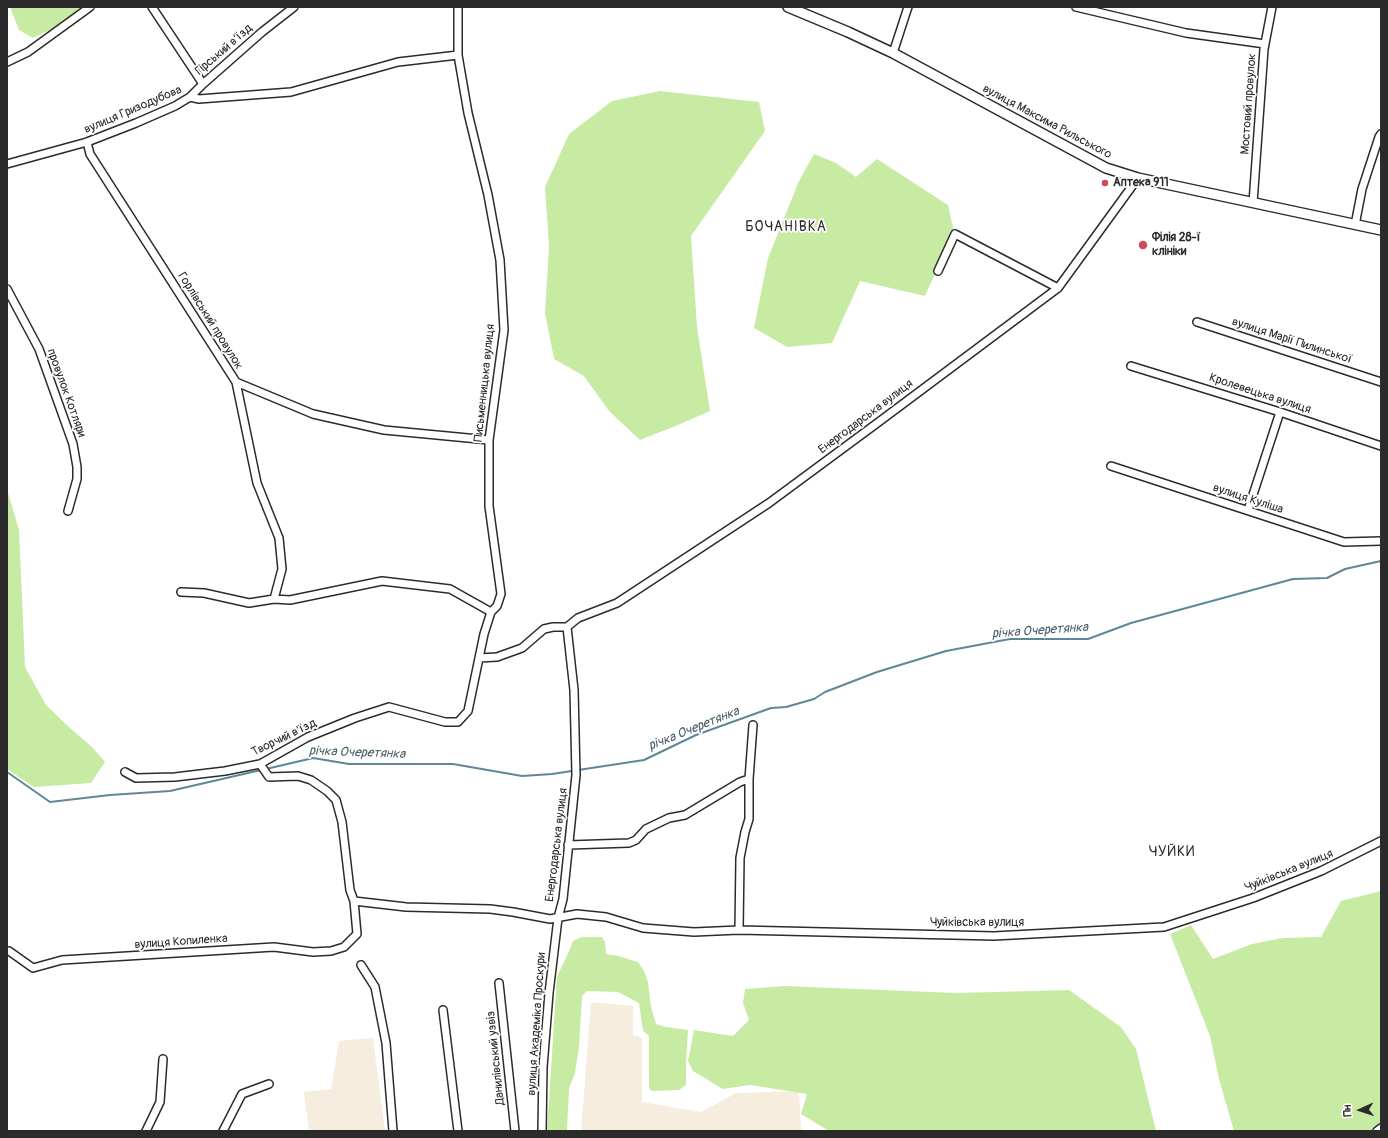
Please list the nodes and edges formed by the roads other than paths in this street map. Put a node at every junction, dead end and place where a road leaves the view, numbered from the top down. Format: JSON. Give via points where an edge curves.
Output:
{"nodes":[{"id":1,"x":90,"y":7,"type":"edge"},
{"id":2,"x":152,"y":7,"type":"edge"},
{"id":3,"x":294,"y":7,"type":"edge"},
{"id":4,"x":458,"y":7,"type":"edge"},
{"id":5,"x":788,"y":7,"type":"edge"},
{"id":6,"x":908,"y":7,"type":"edge"},
{"id":7,"x":1076,"y":7,"type":"edge"},
{"id":8,"x":1272,"y":7,"type":"edge"},
{"id":9,"x":1265,"y":44,"type":"junction"},
{"id":10,"x":893,"y":54,"type":"junction"},
{"id":11,"x":458,"y":55,"type":"junction"},
{"id":12,"x":7,"y":62,"type":"edge"},
{"id":13,"x":202,"y":84,"type":"junction"},
{"id":14,"x":190,"y":97,"type":"junction"},
{"id":15,"x":1381,"y":134,"type":"edge"},
{"id":16,"x":87,"y":142,"type":"junction"},
{"id":17,"x":7,"y":164,"type":"edge"},
{"id":18,"x":1138,"y":178,"type":"junction"},
{"id":19,"x":1253,"y":203,"type":"junction"},
{"id":20,"x":1355,"y":224,"type":"junction"},
{"id":21,"x":1381,"y":230,"type":"edge"},
{"id":22,"x":938,"y":271,"type":"dead end"},
{"id":23,"x":7,"y":288,"type":"edge"},
{"id":24,"x":1058,"y":288,"type":"junction"},
{"id":25,"x":1197,"y":322,"type":"dead end"},
{"id":26,"x":1131,"y":366,"type":"dead end"},
{"id":27,"x":236,"y":382,"type":"junction"},
{"id":28,"x":1381,"y":382,"type":"edge"},
{"id":29,"x":1280,"y":412,"type":"junction"},
{"id":30,"x":489,"y":440,"type":"junction"},
{"id":31,"x":1381,"y":446,"type":"edge"},
{"id":32,"x":1111,"y":466,"type":"dead end"},
{"id":33,"x":1248,"y":510,"type":"junction"},
{"id":34,"x":68,"y":511,"type":"dead end"},
{"id":35,"x":1381,"y":541,"type":"edge"},
{"id":36,"x":182,"y":592,"type":"dead end"},
{"id":37,"x":274,"y":599,"type":"junction"},
{"id":38,"x":491,"y":612,"type":"junction"},
{"id":39,"x":567,"y":627,"type":"junction"},
{"id":40,"x":479,"y":658,"type":"junction"},
{"id":41,"x":468,"y":711,"type":"joint"},
{"id":42,"x":753,"y":725,"type":"dead end"},
{"id":43,"x":260,"y":764,"type":"junction"},
{"id":44,"x":125,"y":772,"type":"dead end"},
{"id":45,"x":749,"y":779,"type":"junction"},
{"id":46,"x":1381,"y":841,"type":"edge"},
{"id":47,"x":568,"y":845,"type":"junction"},
{"id":48,"x":354,"y":901,"type":"junction"},
{"id":49,"x":558,"y":918,"type":"junction"},
{"id":50,"x":739,"y":930,"type":"junction"},
{"id":51,"x":7,"y":951,"type":"edge"},
{"id":52,"x":361,"y":965,"type":"dead end"},
{"id":53,"x":499,"y":983,"type":"dead end"},
{"id":54,"x":443,"y":1010,"type":"dead end"},
{"id":55,"x":164,"y":1059,"type":"dead end"},
{"id":56,"x":269,"y":1084,"type":"dead end"},
{"id":57,"x":1381,"y":1128,"type":"edge"},
{"id":58,"x":146,"y":1131,"type":"edge"},
{"id":59,"x":223,"y":1131,"type":"edge"},
{"id":60,"x":393,"y":1131,"type":"edge"},
{"id":61,"x":458,"y":1131,"type":"edge"},
{"id":62,"x":515,"y":1131,"type":"edge"},
{"id":63,"x":542,"y":1131,"type":"edge"},
{"id":64,"x":1376,"y":1131,"type":"edge"}],
"edges":[{"from":1,"to":12,"type":"street","via":[[28,52]]},
{"from":2,"to":13,"type":"street"},
{"from":3,"to":13,"type":"street","name":"Гірський в’їзд"},
{"from":4,"to":11,"type":"street","name":"Письменницька вулиця"},
{"from":5,"to":10,"type":"main road","name":"вулиця Максима Рильського"},
{"from":6,"to":10,"type":"street"},
{"from":7,"to":9,"type":"street","via":[[1186,33]]},
{"from":8,"to":9,"type":"street","name":"Мостовий провулок"},
{"from":9,"to":19,"type":"street","name":"Мостовий провулок"},
{"from":10,"to":18,"type":"main road","name":"вулиця Максима Рильського","via":[[1106,168]]},
{"from":11,"to":14,"type":"street","name":"вулиця Гризодубова","via":[[398,62],[291,92],[199,99]]},
{"from":11,"to":30,"type":"street","name":"Письменницька вулиця","via":[[500,260],[504,330]]},
{"from":13,"to":14,"type":"street","name":"Гірський в’їзд"},
{"from":14,"to":16,"type":"street","name":"вулиця Гризодубова","via":[[143,120]]},
{"from":15,"to":20,"type":"street","via":[[1362,188]]},
{"from":16,"to":17,"type":"street","name":"вулиця Гризодубова"},
{"from":16,"to":27,"type":"street","name":"Горлівський провулок","via":[[90,154]]},
{"from":18,"to":19,"type":"main road","name":"вулиця Максима Рильського"},
{"from":18,"to":24,"type":"street","name":"Енергодарська вулиця"},
{"from":19,"to":20,"type":"main road","name":"вулиця Максима Рильського"},
{"from":20,"to":21,"type":"main road","name":"вулиця Максима Рильського"},
{"from":22,"to":24,"type":"street","via":[[955,234]]},
{"from":23,"to":34,"type":"street","name":"провулок Котляри","via":[[39,349],[73,444],[77,479]]},
{"from":24,"to":39,"type":"street","name":"Енергодарська вулиця","via":[[769,503],[617,603],[578,618]]},
{"from":25,"to":28,"type":"street","name":"вулиця Марії Пилинської"},
{"from":26,"to":29,"type":"street","name":"Кролевецька вулиця"},
{"from":27,"to":30,"type":"street","via":[[312,414],[384,430]]},
{"from":27,"to":37,"type":"street","name":"Горлівський провулок","via":[[257,483],[279,538],[282,569]]},
{"from":29,"to":31,"type":"street","name":"Кролевецька вулиця"},
{"from":29,"to":33,"type":"street"},
{"from":30,"to":38,"type":"street","name":"Письменницька вулиця","via":[[489,506],[501,594],[497,606]]},
{"from":32,"to":33,"type":"street","name":"вулиця Куліша"},
{"from":33,"to":35,"type":"street","name":"вулиця Куліша","via":[[1344,542]]},
{"from":36,"to":37,"type":"street","via":[[204,593],[249,603]]},
{"from":37,"to":38,"type":"street","via":[[290,600],[382,581],[450,589]]},
{"from":38,"to":40,"type":"street","name":"Письменницька вулиця"},
{"from":39,"to":40,"type":"street","via":[[544,629],[522,648],[497,656]]},
{"from":39,"to":47,"type":"street","name":"Енергодарська вулиця","via":[[574,690],[576,765]]},
{"from":40,"to":41,"type":"street","name":"Письменницька вулиця"},
{"from":41,"to":43,"type":"street","name":"Творчий в’їзд","via":[[458,722],[445,722],[389,707],[308,737]]},
{"from":42,"to":45,"type":"street"},
{"from":43,"to":44,"type":"street","name":"Творчий в’їзд","via":[[175,777],[136,778]]},
{"from":43,"to":48,"type":"street","via":[[269,777],[298,776],[310,780],[336,800],[342,822],[350,890]]},
{"from":45,"to":47,"type":"street","via":[[685,814],[668,818],[646,829],[630,844]]},
{"from":45,"to":50,"type":"street","via":[[749,819],[740,858]]},
{"from":46,"to":50,"type":"street","name":"Чуйківська вулиця","via":[[1307,877],[1253,898],[1164,927],[994,936]]},
{"from":47,"to":49,"type":"street","name":"Енергодарська вулиця","via":[[563,899]]},
{"from":48,"to":49,"type":"street","via":[[406,907],[490,909],[544,919]]},
{"from":48,"to":51,"type":"street","name":"вулиця Копиленка","via":[[357,934],[344,947],[331,951],[313,952],[274,947],[62,960],[32,968]]},
{"from":49,"to":50,"type":"street","name":"Чуйківська вулиця","via":[[577,914],[606,918],[643,928],[694,932]]},
{"from":49,"to":63,"type":"street","name":"вулиця Академіка Проскури","via":[[543,1067]]},
{"from":52,"to":60,"type":"street","via":[[375,987],[382,1022]]},
{"from":53,"to":62,"type":"street","name":"Данилівський узвіз"},
{"from":54,"to":61,"type":"street"},
{"from":55,"to":58,"type":"street","via":[[160,1102]]},
{"from":56,"to":59,"type":"street","via":[[242,1094]]},
{"from":57,"to":64,"type":"street"}]}
